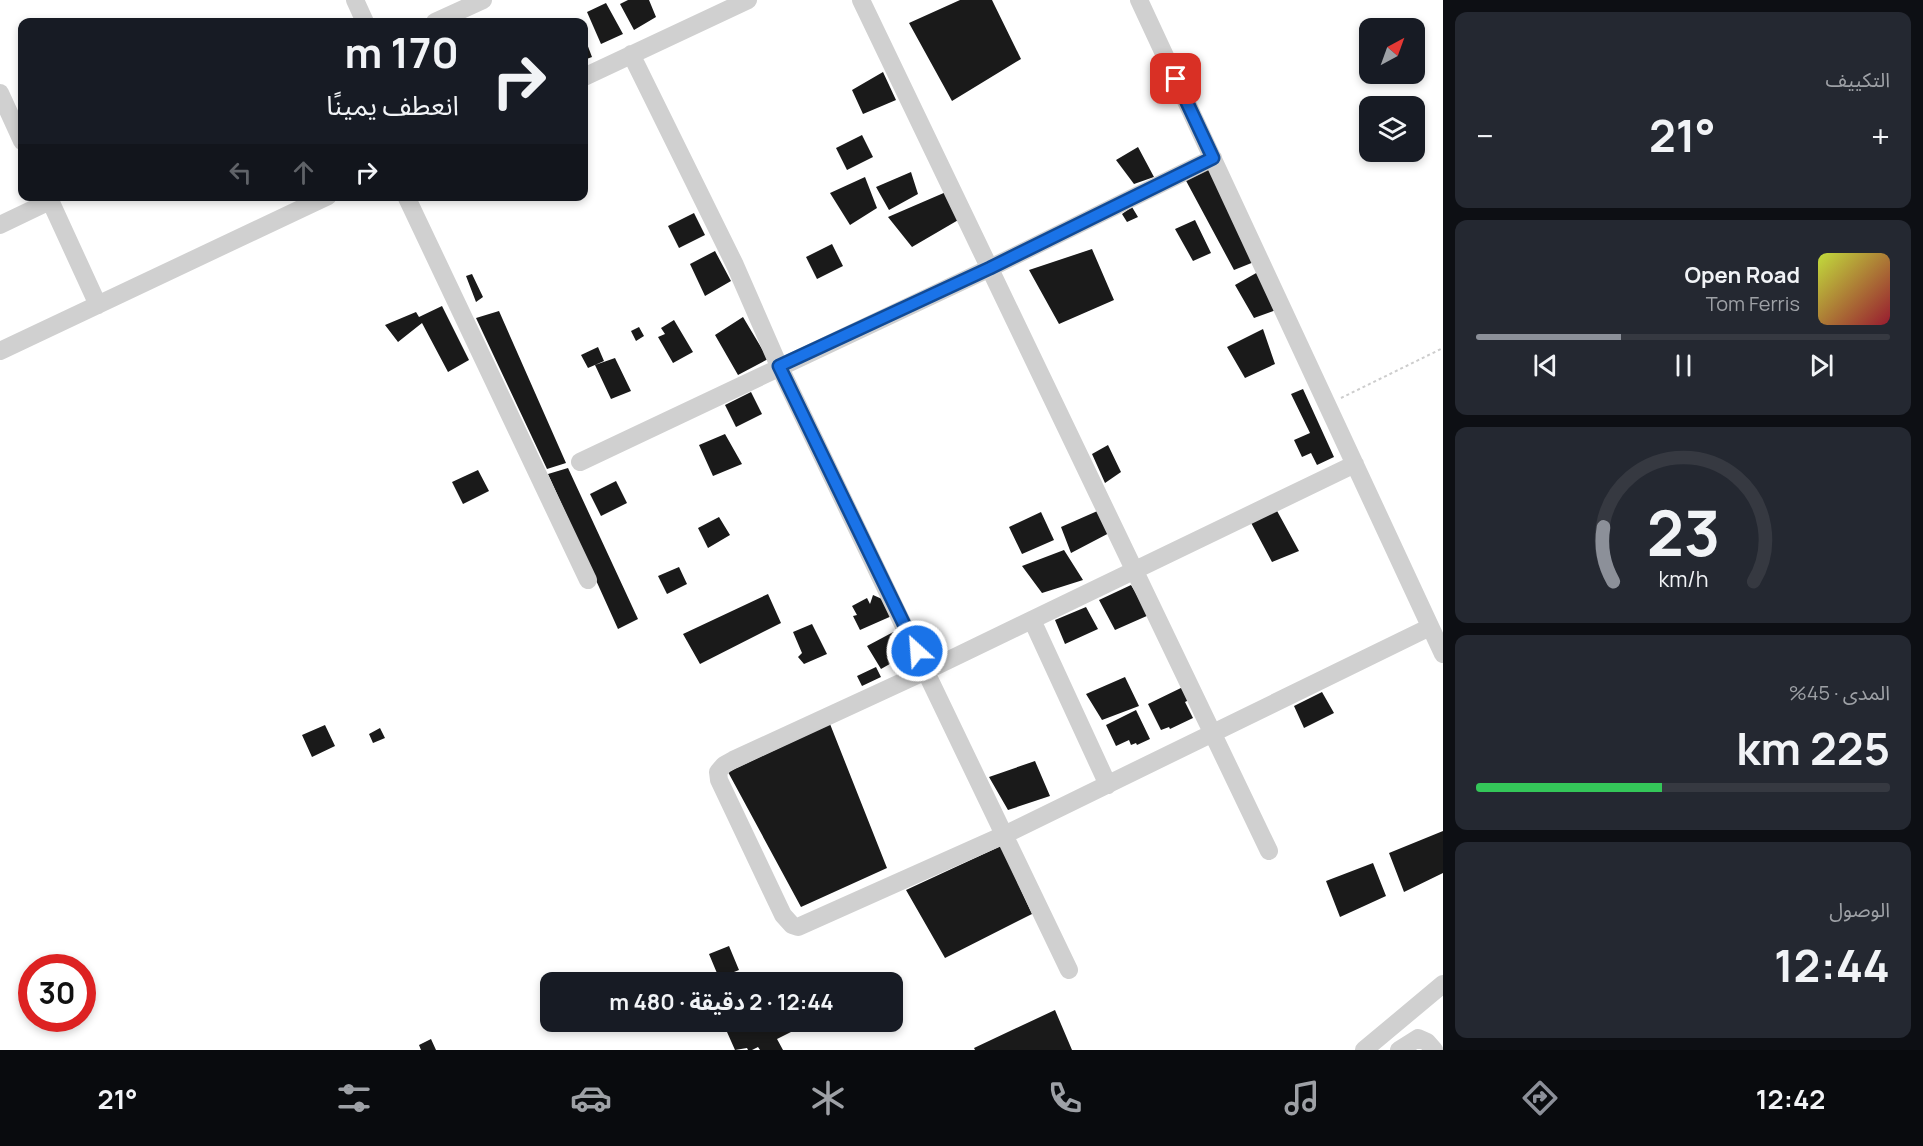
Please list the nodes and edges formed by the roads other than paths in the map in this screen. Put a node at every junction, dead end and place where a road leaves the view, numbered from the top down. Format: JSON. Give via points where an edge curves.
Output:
{"nodes":[{"id":1,"x":355,"y":0,"type":"edge"},
{"id":2,"x":483,"y":0,"type":"edge"},
{"id":3,"x":746,"y":0,"type":"edge"},
{"id":4,"x":861,"y":0,"type":"edge"},
{"id":5,"x":1139,"y":0,"type":"edge"},
{"id":6,"x":363,"y":18,"type":"edge"},
{"id":7,"x":444,"y":18,"type":"edge"},
{"id":8,"x":631,"y":54,"type":"junction"},
{"id":9,"x":588,"y":75,"type":"edge"},
{"id":10,"x":2,"y":101,"type":"edge"},
{"id":11,"x":18,"y":133,"type":"edge"},
{"id":12,"x":1213,"y":158,"type":"junction"},
{"id":13,"x":45,"y":201,"type":"edge"},
{"id":14,"x":50,"y":201,"type":"edge"},
{"id":15,"x":317,"y":201,"type":"edge"},
{"id":16,"x":408,"y":201,"type":"edge"},
{"id":17,"x":0,"y":225,"type":"edge"},
{"id":18,"x":990,"y":268,"type":"junction"},
{"id":19,"x":99,"y":305,"type":"junction"},
{"id":20,"x":0,"y":351,"type":"edge"},
{"id":21,"x":779,"y":366,"type":"junction"},
{"id":22,"x":580,"y":462,"type":"dead end"},
{"id":23,"x":1355,"y":464,"type":"junction"},
{"id":24,"x":1135,"y":572,"type":"junction"},
{"id":25,"x":588,"y":580,"type":"dead end"},
{"id":26,"x":1032,"y":620,"type":"junction"},
{"id":27,"x":1430,"y":627,"type":"junction"},
{"id":28,"x":1443,"y":654,"type":"edge"},
{"id":29,"x":926,"y":671,"type":"junction"},
{"id":30,"x":1213,"y":733,"type":"junction"},
{"id":31,"x":1108,"y":785,"type":"junction"},
{"id":32,"x":1004,"y":835,"type":"junction"},
{"id":33,"x":1269,"y":850,"type":"dead end"},
{"id":34,"x":1068,"y":970,"type":"dead end"},
{"id":35,"x":1443,"y":984,"type":"edge"},
{"id":36,"x":1364,"y":1050,"type":"edge"},
{"id":37,"x":1399,"y":1050,"type":"edge"},
{"id":38,"x":1434,"y":1050,"type":"edge"}],
"edges":[{"from":1,"to":6,"type":"street"},
{"from":2,"to":7,"type":"street"},
{"from":3,"to":8,"type":"street"},
{"from":4,"to":18,"type":"street"},
{"from":5,"to":12,"type":"street"},
{"from":8,"to":9,"type":"street"},
{"from":8,"to":21,"type":"street","via":[[735,265]]},
{"from":10,"to":11,"type":"street"},
{"from":12,"to":18,"type":"street"},
{"from":12,"to":23,"type":"street"},
{"from":13,"to":17,"type":"street"},
{"from":14,"to":19,"type":"street"},
{"from":15,"to":19,"type":"street"},
{"from":16,"to":25,"type":"street"},
{"from":18,"to":21,"type":"street"},
{"from":18,"to":24,"type":"street"},
{"from":19,"to":20,"type":"street"},
{"from":21,"to":22,"type":"street"},
{"from":21,"to":29,"type":"street"},
{"from":23,"to":24,"type":"street"},
{"from":23,"to":27,"type":"street"},
{"from":24,"to":26,"type":"street"},
{"from":24,"to":30,"type":"street"},
{"from":26,"to":29,"type":"street"},
{"from":26,"to":31,"type":"street"},
{"from":27,"to":28,"type":"street"},
{"from":27,"to":30,"type":"street"},
{"from":29,"to":32,"type":"street"},
{"from":29,"to":32,"type":"street","via":[[724,765],[718,772],[719,780],[738,822],[783,915],[798,927]]},
{"from":30,"to":31,"type":"street"},
{"from":30,"to":33,"type":"street"},
{"from":31,"to":32,"type":"street"},
{"from":32,"to":34,"type":"street"},
{"from":35,"to":36,"type":"street"},
{"from":37,"to":38,"type":"street","via":[[1418,1038]]}]}
